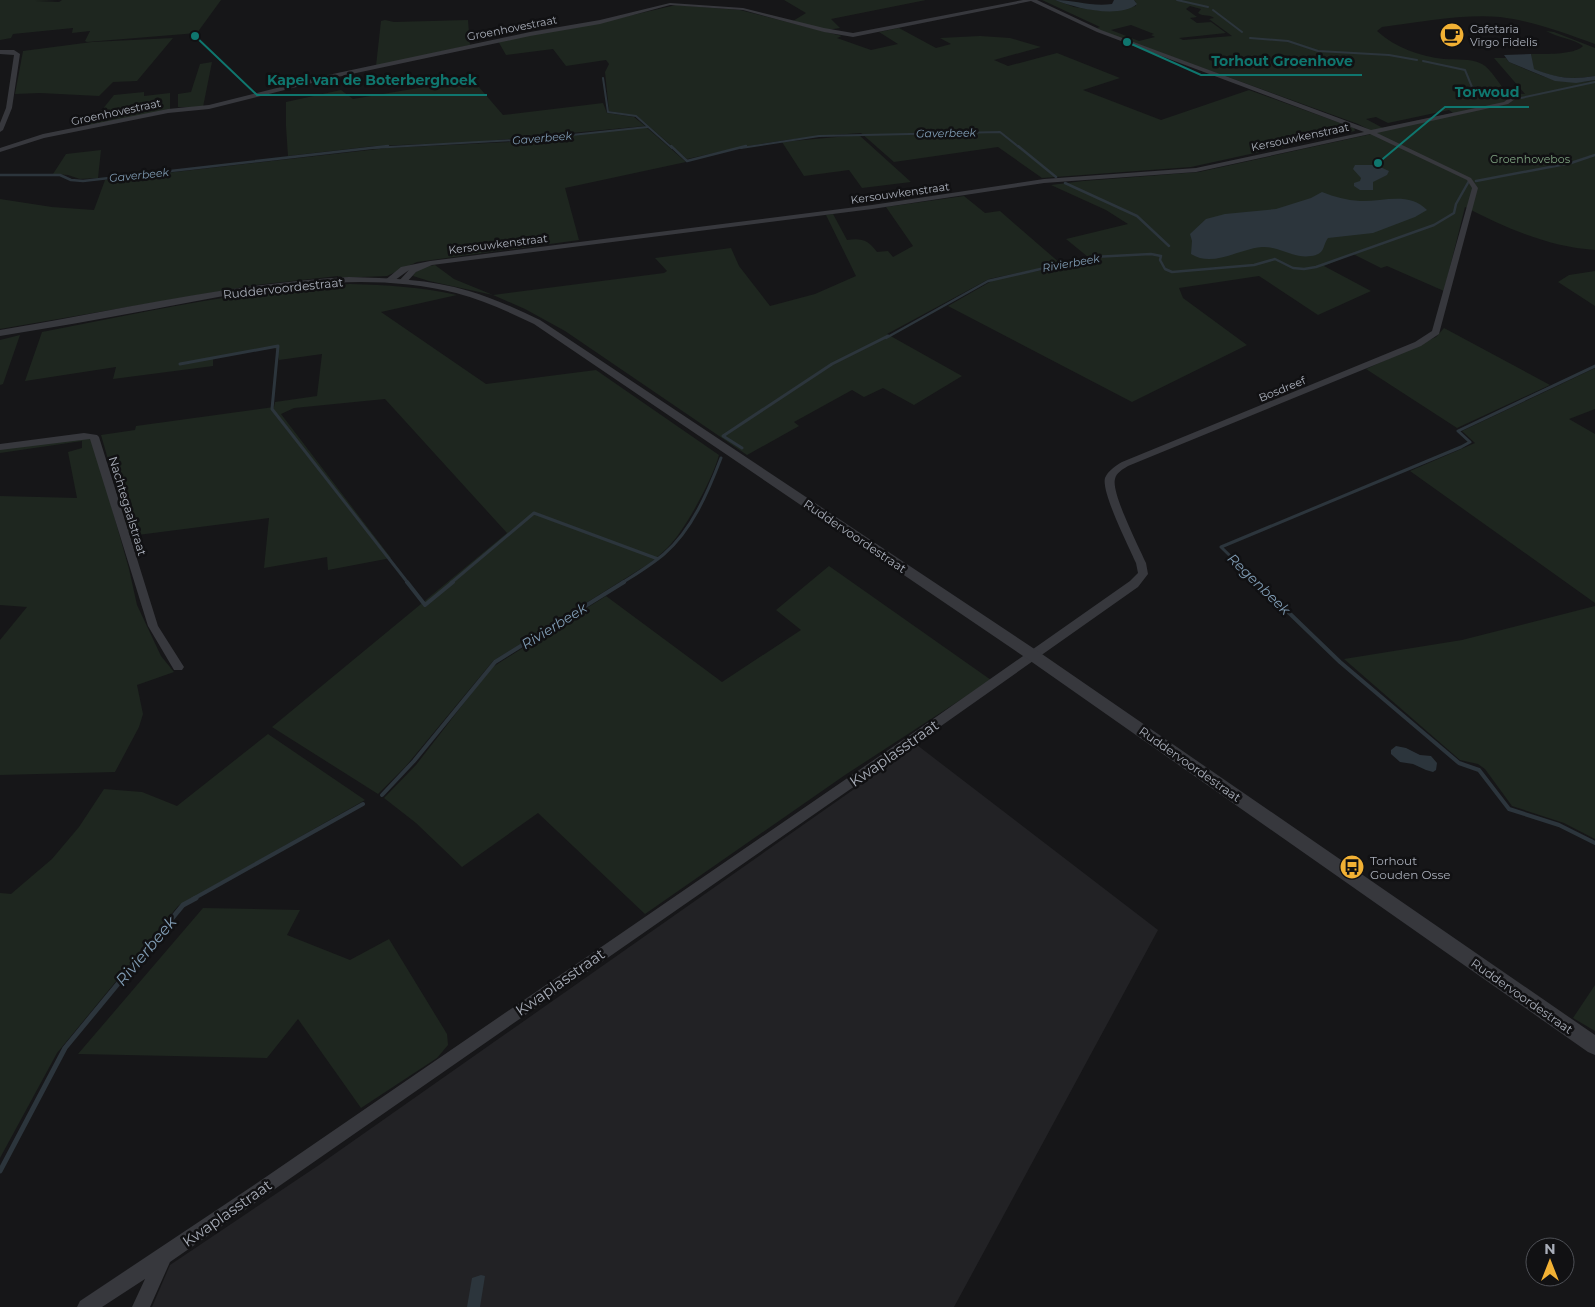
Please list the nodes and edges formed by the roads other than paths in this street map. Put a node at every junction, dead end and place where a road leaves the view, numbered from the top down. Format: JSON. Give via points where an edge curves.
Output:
{"nodes":[{"id":1,"x":1031,"y":0,"type":"edge"},
{"id":2,"x":0,"y":52,"type":"edge"},
{"id":3,"x":1513,"y":94,"type":"dead end"},
{"id":4,"x":9,"y":108,"type":"junction"},
{"id":5,"x":0,"y":109,"type":"edge"},
{"id":6,"x":0,"y":130,"type":"edge"},
{"id":7,"x":1370,"y":133,"type":"junction"},
{"id":8,"x":0,"y":150,"type":"edge"},
{"id":9,"x":430,"y":263,"type":"junction"},
{"id":10,"x":388,"y":281,"type":"junction"},
{"id":11,"x":402,"y":282,"type":"junction"},
{"id":12,"x":0,"y":335,"type":"edge"},
{"id":13,"x":0,"y":447,"type":"edge"},
{"id":14,"x":1034,"y":656,"type":"junction"},
{"id":15,"x":178,"y":667,"type":"dead end"},
{"id":16,"x":1595,"y":1046,"type":"edge"},
{"id":17,"x":163,"y":1257,"type":"junction"},
{"id":18,"x":86,"y":1307,"type":"edge"},
{"id":19,"x":141,"y":1307,"type":"edge"}],
"edges":[{"from":1,"to":7,"type":"street","name":"Bosdreef","via":[[1099,31]]},
{"from":1,"to":8,"type":"street","name":"Groenhovestraat","via":[[852,35],[743,9],[670,4],[600,22],[328,77],[209,107],[168,111],[43,136]]},
{"from":2,"to":4,"type":"street","via":[[17,54]]},
{"from":3,"to":7,"type":"street","via":[[1506,103]]},
{"from":4,"to":5,"type":"street"},
{"from":4,"to":6,"type":"street"},
{"from":7,"to":9,"type":"street","name":"Kersouwkenstraat","via":[[1183,172],[1044,181],[872,207]]},
{"from":7,"to":14,"type":"street","name":"Bosdreef","via":[[1464,176],[1475,186],[1436,332],[1409,348],[1113,471],[1108,480],[1110,491],[1137,549],[1142,574],[1134,584]]},
{"from":9,"to":10,"type":"street","name":"Kersouwkenstraat","via":[[404,269]]},
{"from":9,"to":11,"type":"street","via":[[413,270]]},
{"from":10,"to":11,"type":"street","name":"Ruddervoordestraat"},
{"from":10,"to":12,"type":"street","name":"Ruddervoordestraat","via":[[326,281],[263,288]]},
{"from":11,"to":14,"type":"street","name":"Ruddervoordestraat","via":[[456,290],[537,322]]},
{"from":13,"to":15,"type":"street","name":"Nachtegaalstraat","via":[[94,437],[153,626]]},
{"from":14,"to":16,"type":"street","name":"Ruddervoordestraat"},
{"from":14,"to":17,"type":"street","name":"Kwaplasstraat"},
{"from":17,"to":18,"type":"street","name":"Kwaplasstraat"},
{"from":17,"to":19,"type":"street"}]}
